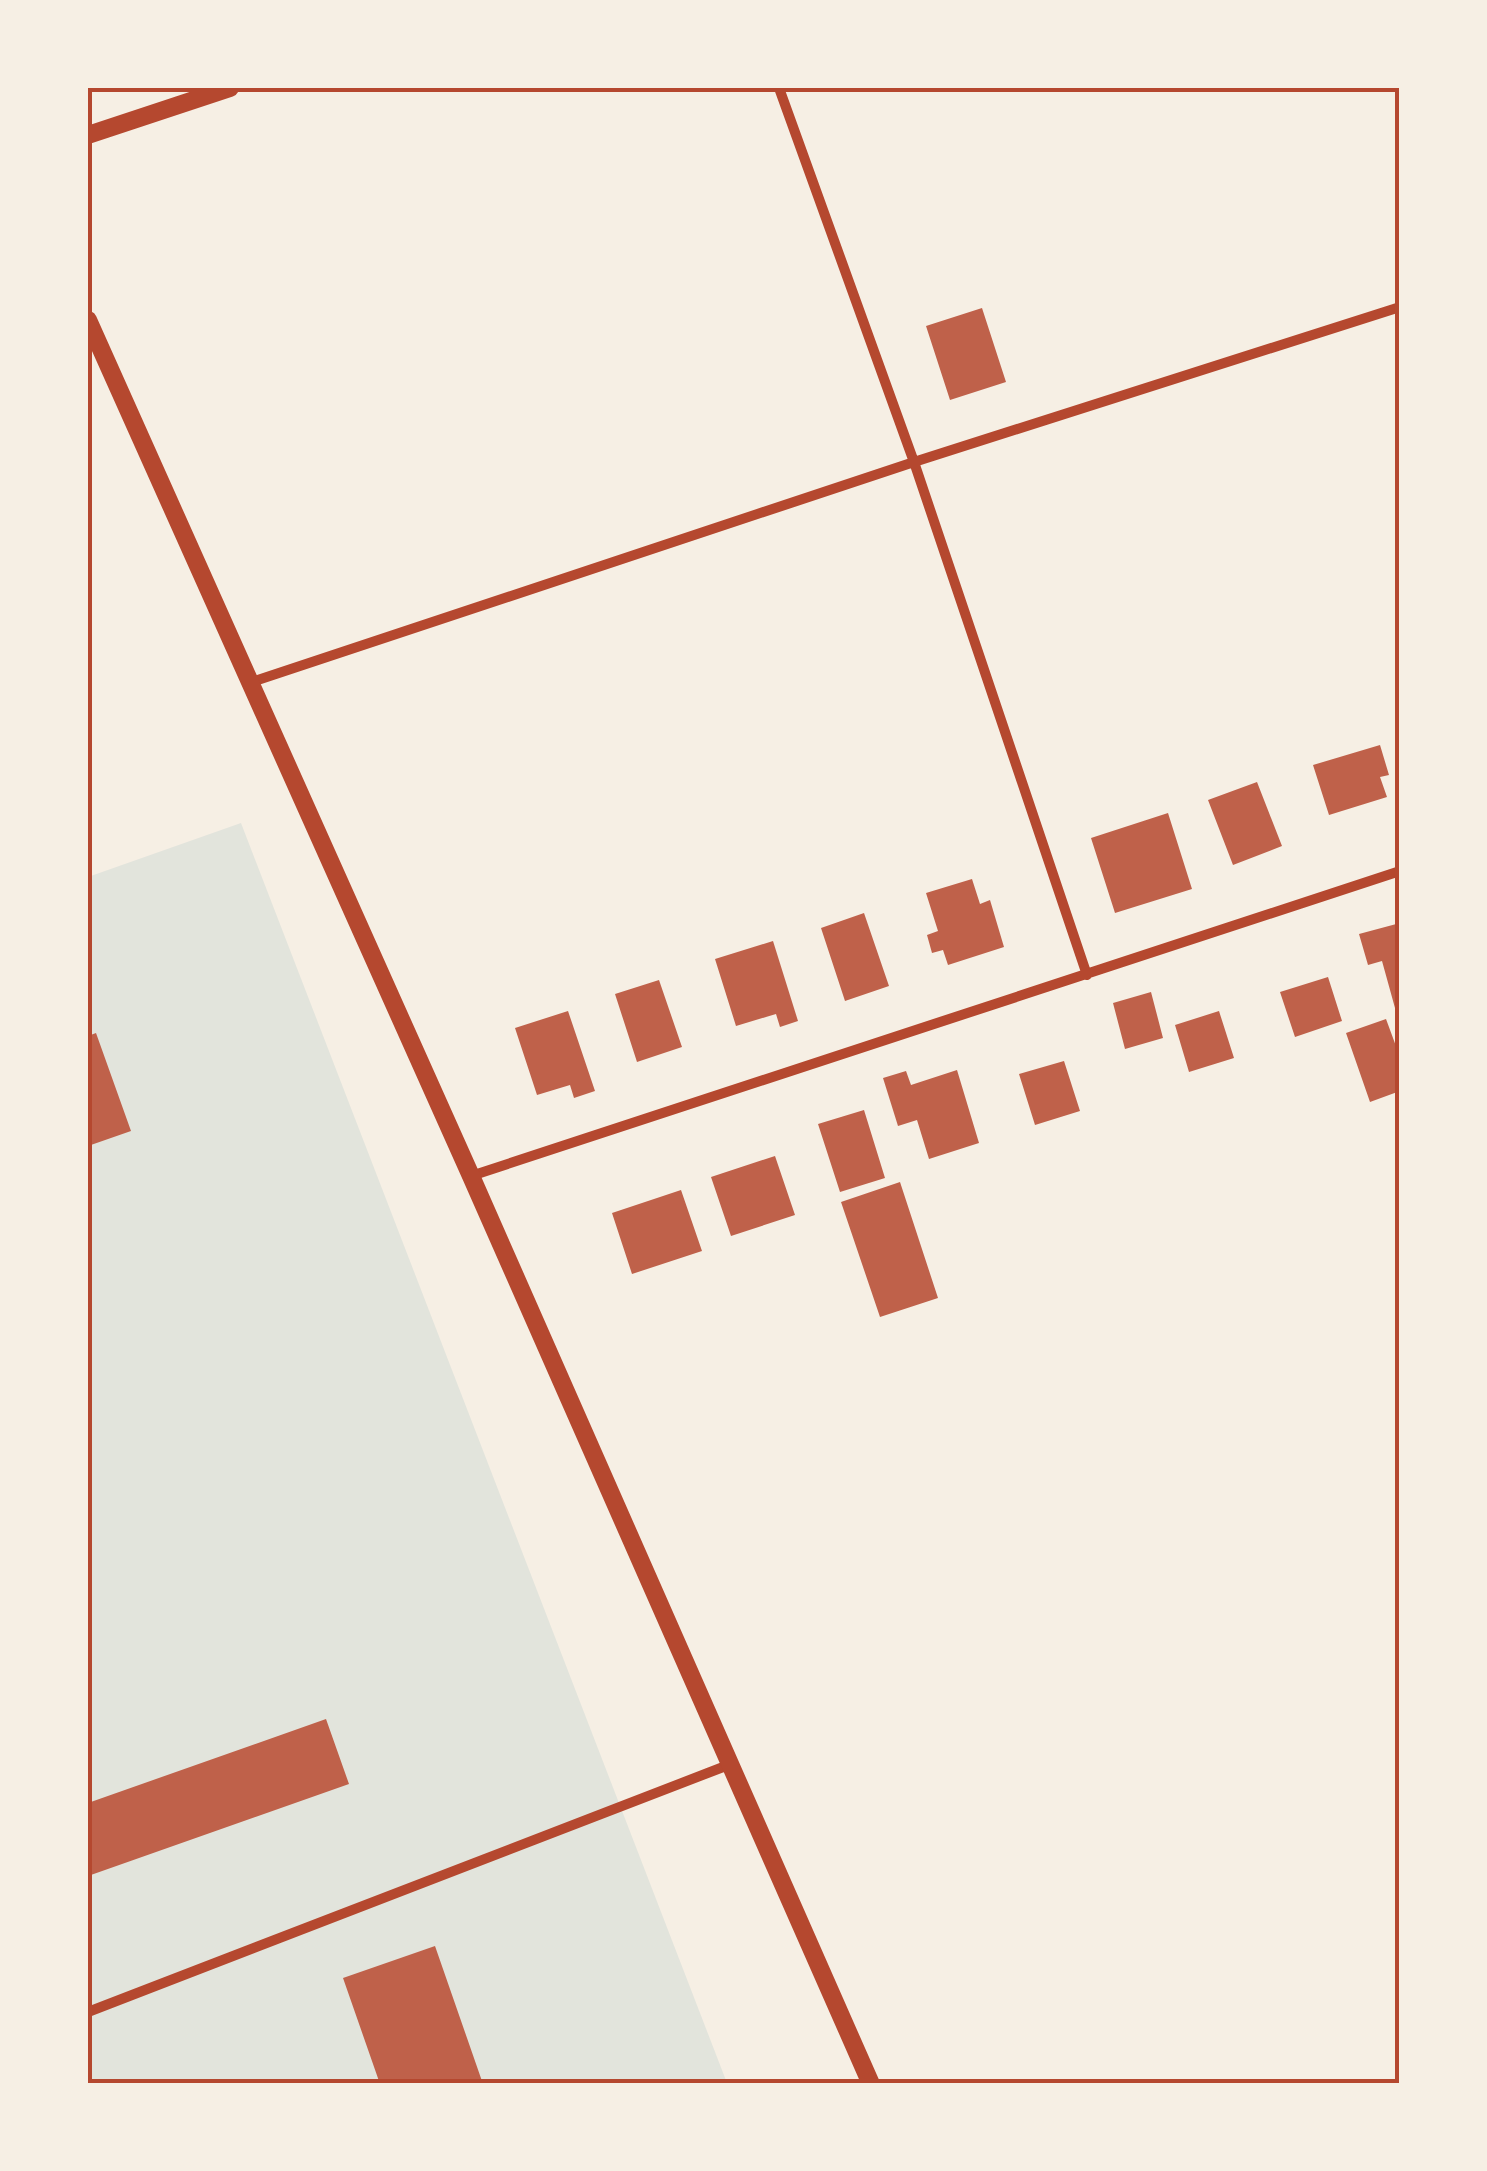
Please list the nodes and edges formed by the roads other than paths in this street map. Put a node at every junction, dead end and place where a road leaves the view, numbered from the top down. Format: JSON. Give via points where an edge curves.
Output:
{"nodes":[{"id":1,"x":230,"y":88,"type":"edge"},
{"id":2,"x":779,"y":88,"type":"edge"},
{"id":3,"x":88,"y":135,"type":"edge"},
{"id":4,"x":1400,"y":307,"type":"edge"},
{"id":5,"x":88,"y":320,"type":"edge"},
{"id":6,"x":914,"y":462,"type":"junction"},
{"id":7,"x":249,"y":682,"type":"junction"},
{"id":8,"x":1400,"y":870,"type":"edge"},
{"id":9,"x":1087,"y":975,"type":"junction"},
{"id":10,"x":470,"y":1176,"type":"junction"},
{"id":11,"x":731,"y":1764,"type":"junction"},
{"id":12,"x":88,"y":2012,"type":"edge"},
{"id":13,"x":871,"y":2084,"type":"edge"}],
"edges":[{"from":1,"to":3,"type":"street"},
{"from":2,"to":6,"type":"street"},
{"from":4,"to":6,"type":"street"},
{"from":5,"to":7,"type":"street"},
{"from":6,"to":7,"type":"street"},
{"from":6,"to":9,"type":"street"},
{"from":7,"to":10,"type":"street"},
{"from":8,"to":9,"type":"street"},
{"from":9,"to":10,"type":"street"},
{"from":10,"to":11,"type":"street"},
{"from":11,"to":12,"type":"street"},
{"from":11,"to":13,"type":"street"}]}
